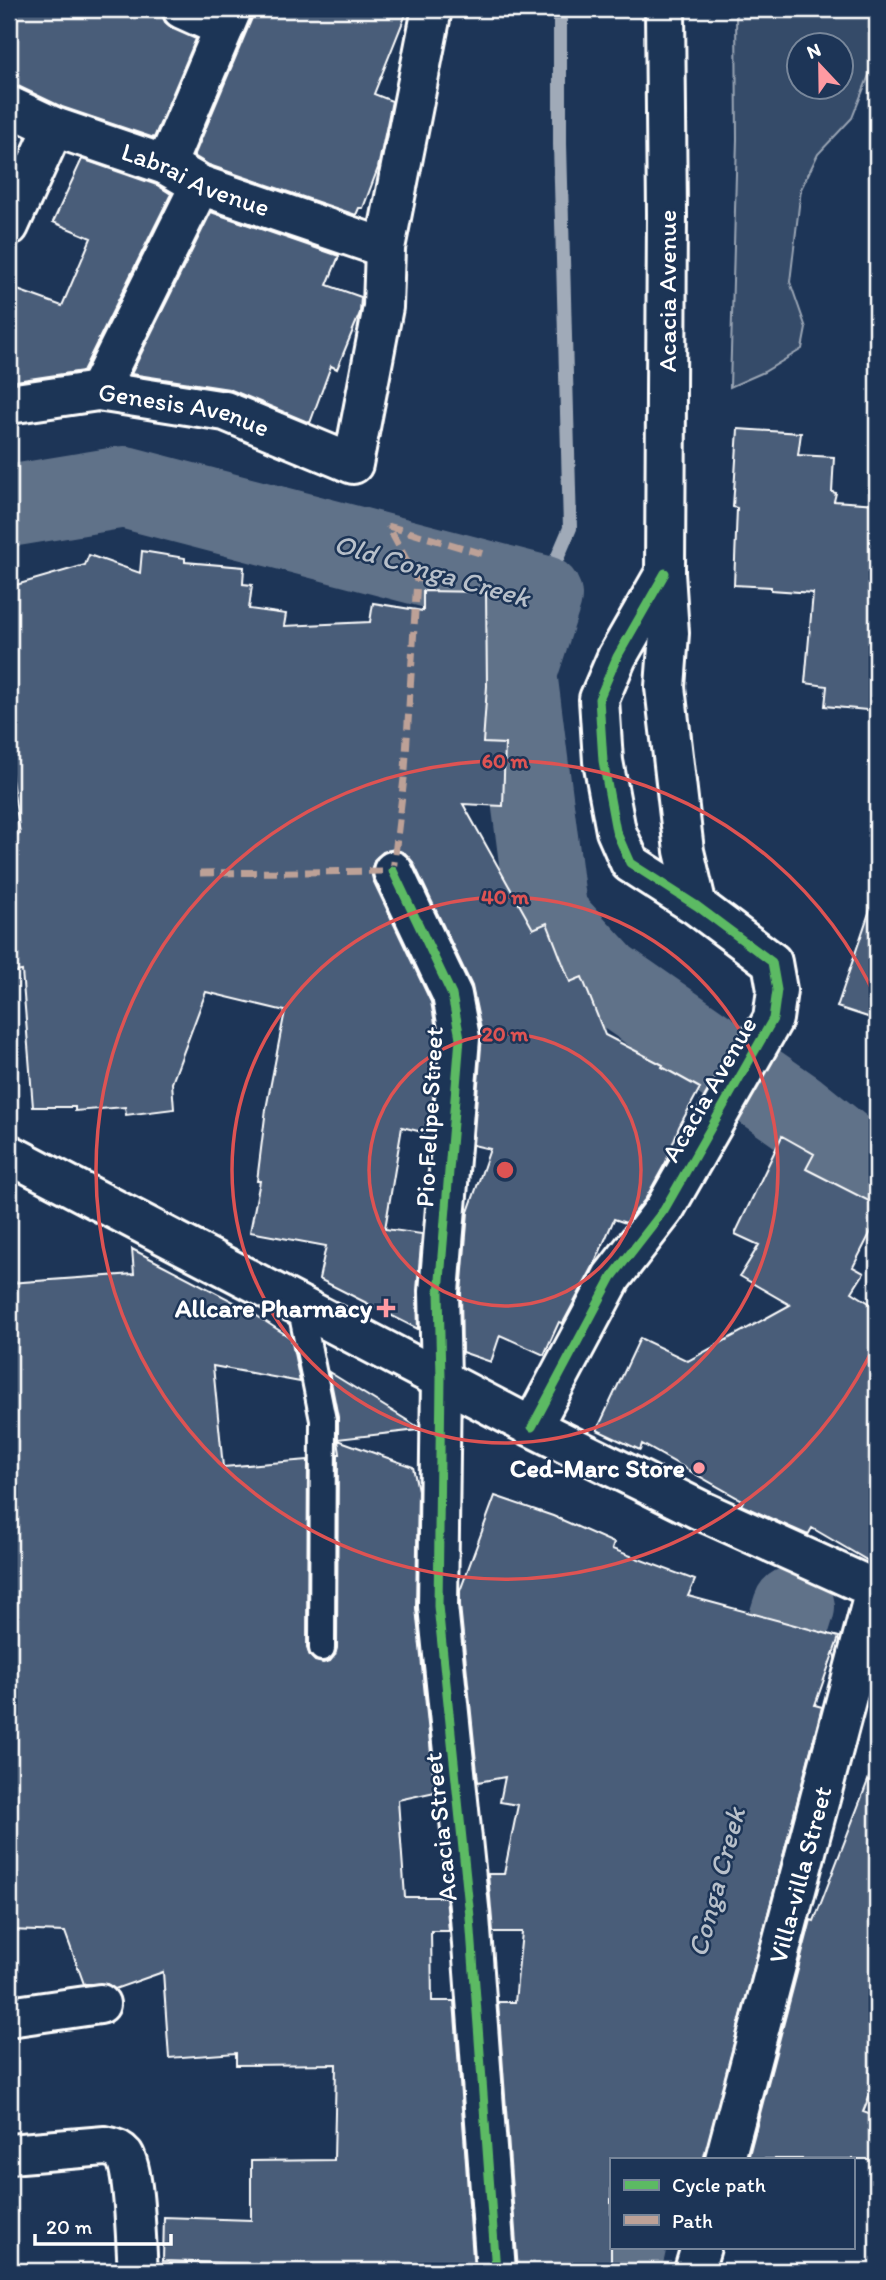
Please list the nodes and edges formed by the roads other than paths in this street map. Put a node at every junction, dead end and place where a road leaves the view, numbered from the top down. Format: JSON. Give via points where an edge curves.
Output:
{"nodes":[{"id":1,"x":182,"y":9,"type":"edge"},
{"id":2,"x":432,"y":9,"type":"edge"},
{"id":3,"x":665,"y":9,"type":"edge"},
{"id":4,"x":228,"y":18,"type":"edge"},
{"id":5,"x":9,"y":106,"type":"edge"},
{"id":6,"x":54,"y":127,"type":"junction"},
{"id":7,"x":166,"y":165,"type":"junction"},
{"id":8,"x":200,"y":185,"type":"junction"},
{"id":9,"x":9,"y":226,"type":"edge"},
{"id":10,"x":385,"y":248,"type":"junction"},
{"id":11,"x":98,"y":391,"type":"junction"},
{"id":12,"x":9,"y":404,"type":"edge"},
{"id":13,"x":665,"y":573,"type":"junction"},
{"id":14,"x":393,"y":871,"type":"dead end"},
{"id":15,"x":697,"y":906,"type":"junction"},
{"id":16,"x":9,"y":1154,"type":"edge"},
{"id":17,"x":300,"y":1305,"type":"junction"},
{"id":18,"x":441,"y":1378,"type":"junction"},
{"id":19,"x":532,"y":1427,"type":"junction"},
{"id":20,"x":876,"y":1590,"type":"edge"},
{"id":21,"x":322,"y":1648,"type":"dead end"},
{"id":22,"x":100,"y":2004,"type":"dead end"},
{"id":23,"x":9,"y":2017,"type":"edge"},
{"id":24,"x":9,"y":2154,"type":"edge"},
{"id":25,"x":725,"y":2158,"type":"edge"},
{"id":26,"x":701,"y":2248,"type":"edge"},
{"id":27,"x":138,"y":2271,"type":"edge"},
{"id":28,"x":496,"y":2271,"type":"edge"},
{"id":29,"x":694,"y":2271,"type":"edge"}],
"edges":[{"from":1,"to":4,"type":"street"},
{"from":2,"to":10,"type":"street"},
{"from":3,"to":13,"type":"street","name":"Acacia Avenue"},
{"from":4,"to":7,"type":"street"},
{"from":5,"to":6,"type":"street","name":"Labrai Avenue"},
{"from":6,"to":7,"type":"street","name":"Labrai Avenue"},
{"from":6,"to":9,"type":"street"},
{"from":7,"to":8,"type":"street","name":"Labrai Avenue"},
{"from":8,"to":10,"type":"street","name":"Labrai Avenue"},
{"from":8,"to":11,"type":"street"},
{"from":10,"to":11,"type":"street","name":"Genesis Avenue","via":[[383,307],[353,464],[225,411]]},
{"from":11,"to":12,"type":"street","name":"Genesis Avenue"},
{"from":13,"to":15,"type":"street","name":"Acacia Avenue","via":[[665,687],[684,850]]},
{"from":13,"to":15,"type":"street","name":"Acacia Avenue","via":[[617,657],[599,699],[603,761],[616,831],[630,863]]},
{"from":14,"to":18,"type":"street","name":"Pio Felipe Street","via":[[452,995],[460,1038],[439,1292]]},
{"from":15,"to":19,"type":"street","name":"Acacia Avenue","via":[[772,962],[777,990],[773,1019],[664,1210],[612,1277]]},
{"from":16,"to":17,"type":"street"},
{"from":17,"to":18,"type":"street"},
{"from":17,"to":21,"type":"lane","via":[[323,1420]]},
{"from":18,"to":19,"type":"street"},
{"from":18,"to":28,"type":"street","name":"Acacia Street","via":[[438,1606],[470,1917]]},
{"from":19,"to":20,"type":"street"},
{"from":20,"to":25,"type":"street","name":"Villa-villa Street"},
{"from":22,"to":23,"type":"street"},
{"from":24,"to":27,"type":"street","via":[[105,2146],[119,2150],[130,2172]]},
{"from":26,"to":29,"type":"street"}]}
